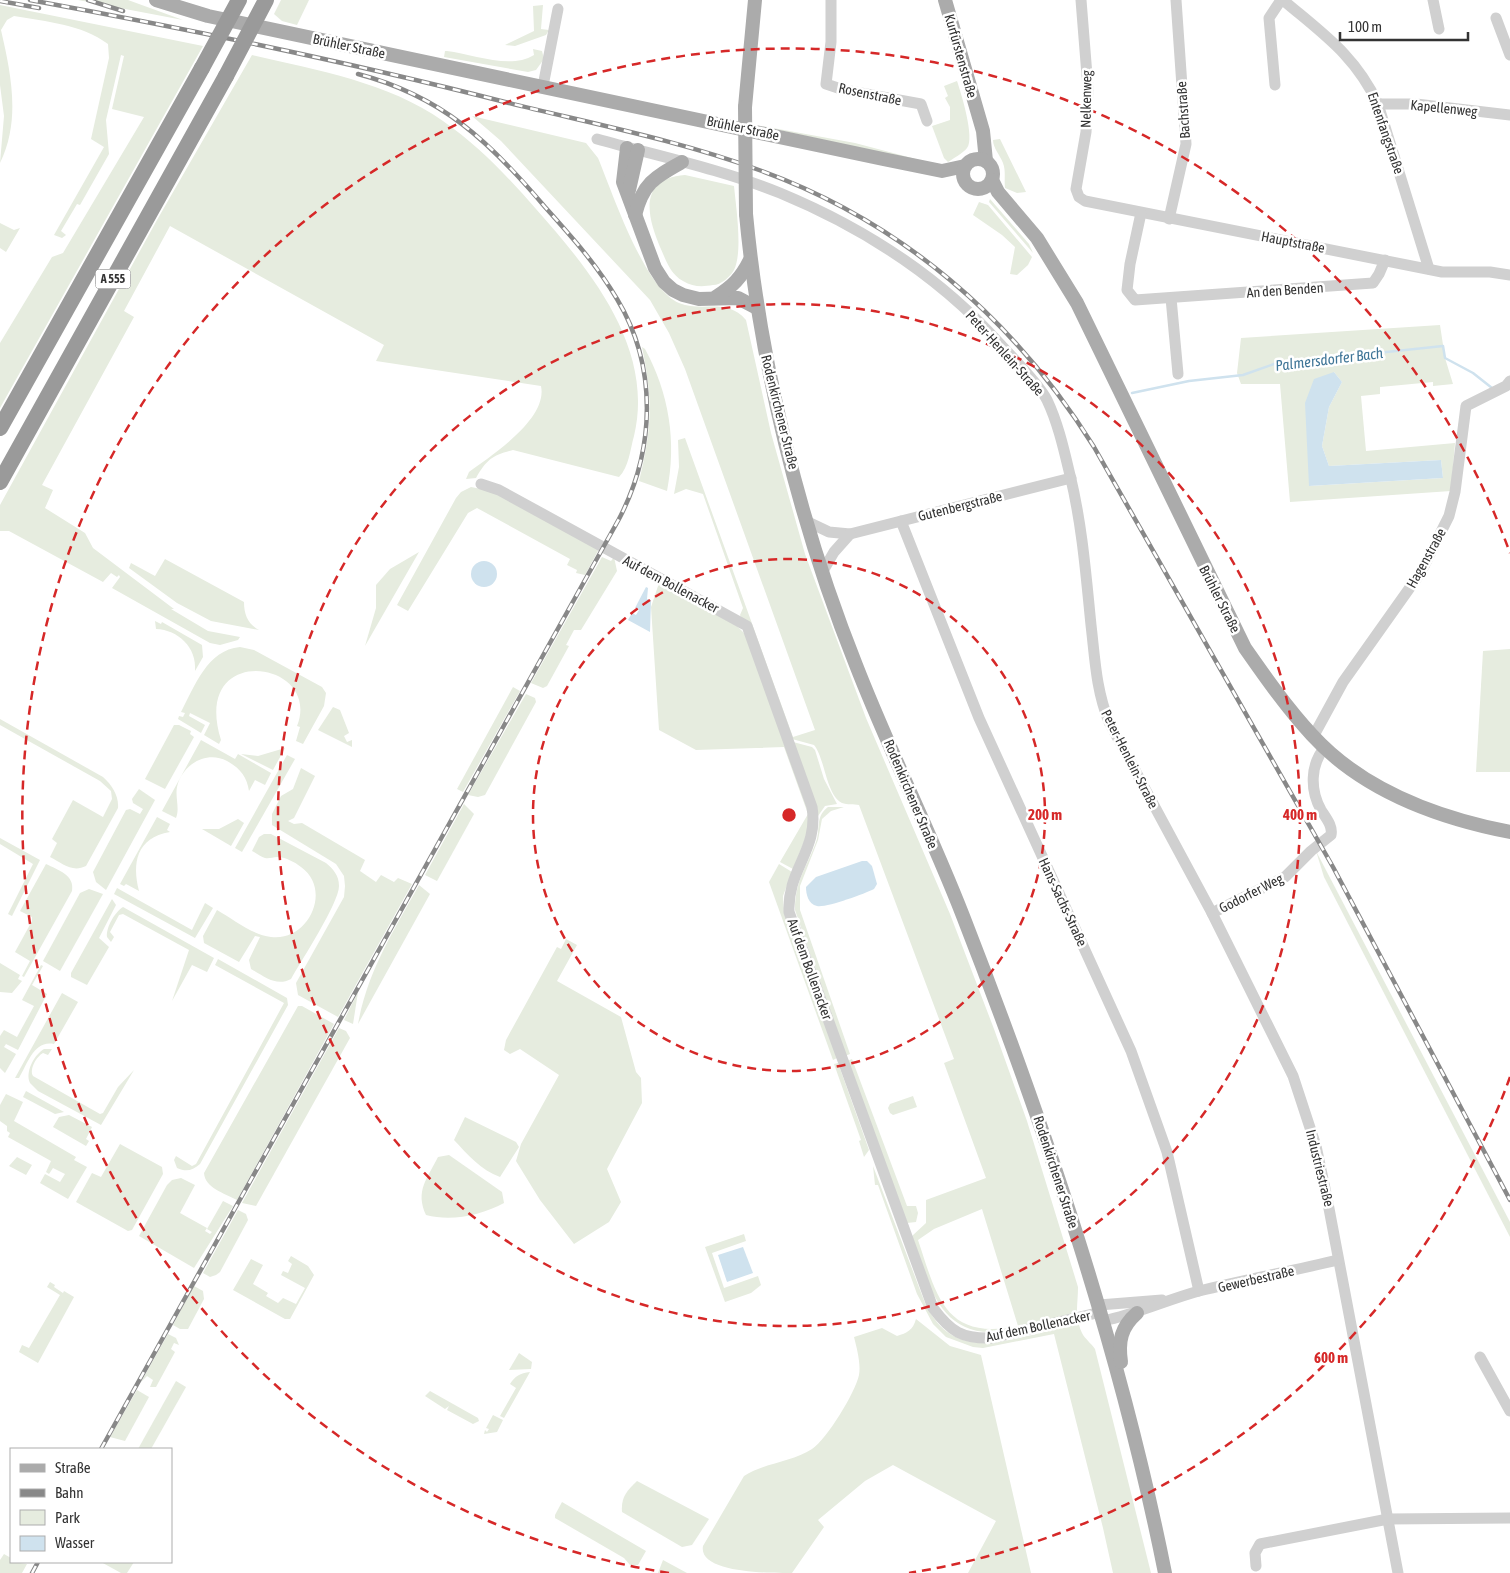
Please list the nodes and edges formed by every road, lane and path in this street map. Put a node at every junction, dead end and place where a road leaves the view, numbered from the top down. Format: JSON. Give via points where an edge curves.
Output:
{"nodes":[{"id":1,"x":156,"y":0,"type":"edge"},
{"id":2,"x":239,"y":0,"type":"edge"},
{"id":3,"x":266,"y":0,"type":"edge"},
{"id":4,"x":755,"y":0,"type":"edge"},
{"id":5,"x":831,"y":0,"type":"edge"},
{"id":6,"x":945,"y":0,"type":"edge"},
{"id":7,"x":1081,"y":0,"type":"edge"},
{"id":8,"x":1176,"y":0,"type":"edge"},
{"id":9,"x":1282,"y":0,"type":"edge"},
{"id":10,"x":1433,"y":0,"type":"edge"},
{"id":11,"x":169,"y":2,"type":"edge"},
{"id":12,"x":558,"y":8,"type":"dead end"},
{"id":13,"x":1496,"y":18,"type":"dead end"},
{"id":14,"x":1439,"y":29,"type":"dead end"},
{"id":15,"x":1510,"y":55,"type":"edge"},
{"id":16,"x":1275,"y":84,"type":"dead end"},
{"id":17,"x":543,"y":86,"type":"junction"},
{"id":18,"x":1378,"y":104,"type":"junction"},
{"id":19,"x":1510,"y":115,"type":"edge"},
{"id":20,"x":927,"y":120,"type":"dead end"},
{"id":21,"x":596,"y":139,"type":"dead end"},
{"id":22,"x":632,"y":149,"type":"junction"},
{"id":23,"x":883,"y":159,"type":"junction"},
{"id":24,"x":682,"y":162,"type":"junction"},
{"id":25,"x":975,"y":162,"type":"junction"},
{"id":26,"x":965,"y":182,"type":"junction"},
{"id":27,"x":987,"y":184,"type":"junction"},
{"id":28,"x":1079,"y":197,"type":"joint"},
{"id":29,"x":1141,"y":213,"type":"junction"},
{"id":30,"x":634,"y":216,"type":"junction"},
{"id":31,"x":1169,"y":219,"type":"junction"},
{"id":32,"x":750,"y":260,"type":"junction"},
{"id":33,"x":1385,"y":260,"type":"junction"},
{"id":34,"x":1429,"y":269,"type":"junction"},
{"id":35,"x":1510,"y":275,"type":"edge"},
{"id":36,"x":716,"y":297,"type":"junction"},
{"id":37,"x":1171,"y":298,"type":"junction"},
{"id":38,"x":757,"y":308,"type":"junction"},
{"id":39,"x":1178,"y":374,"type":"dead end"},
{"id":40,"x":1508,"y":383,"type":"edge"},
{"id":41,"x":0,"y":428,"type":"edge"},
{"id":42,"x":1070,"y":478,"type":"junction"},
{"id":43,"x":0,"y":482,"type":"edge"},
{"id":44,"x":481,"y":484,"type":"dead end"},
{"id":45,"x":901,"y":521,"type":"junction"},
{"id":46,"x":808,"y":522,"type":"junction"},
{"id":47,"x":850,"y":534,"type":"junction"},
{"id":48,"x":823,"y":571,"type":"junction"},
{"id":49,"x":1313,"y":737,"type":"junction"},
{"id":50,"x":1325,"y":747,"type":"junction"},
{"id":51,"x":1510,"y":832,"type":"edge"},
{"id":52,"x":1174,"y":844,"type":"joint"},
{"id":53,"x":1212,"y":913,"type":"junction"},
{"id":54,"x":1338,"y":1260,"type":"junction"},
{"id":55,"x":1199,"y":1291,"type":"junction"},
{"id":56,"x":1174,"y":1298,"type":"junction"},
{"id":57,"x":1101,"y":1313,"type":"junction"},
{"id":58,"x":1137,"y":1313,"type":"junction"},
{"id":59,"x":1480,"y":1357,"type":"dead end"},
{"id":60,"x":1122,"y":1392,"type":"junction"},
{"id":61,"x":1510,"y":1411,"type":"edge"},
{"id":62,"x":1510,"y":1518,"type":"edge"},
{"id":63,"x":1388,"y":1519,"type":"junction"},
{"id":64,"x":1256,"y":1566,"type":"dead end"},
{"id":65,"x":1164,"y":1573,"type":"edge"},
{"id":66,"x":1398,"y":1573,"type":"edge"}],
"edges":[{"from":1,"to":11,"type":"main road","name":"Brühler Straße"},
{"from":2,"to":41,"type":"highway","number":"A 555","bridge":true},
{"from":3,"to":43,"type":"highway","number":"A 555","bridge":true},
{"from":4,"to":32,"type":"main road","name":"Rodenkirchener Straße","bridge":true,"via":[[745,107]]},
{"from":5,"to":20,"type":"street","name":"Rosenstraße","via":[[826,84],[921,104]]},
{"from":6,"to":25,"type":"main road","name":"Kurfürstenstraße","via":[[984,130]]},
{"from":7,"to":28,"type":"street","name":"Nelkenweg","via":[[1088,88],[1086,132],[1076,189]]},
{"from":8,"to":31,"type":"street","name":"Bachstraße","via":[[1186,144]]},
{"from":9,"to":16,"type":"street","via":[[1268,18]]},
{"from":9,"to":18,"type":"street","name":"Entenfangstraße","via":[[1351,59],[1367,80]]},
{"from":10,"to":14,"type":"street"},
{"from":11,"to":17,"type":"main road","name":"Brühler Straße","via":[[217,18]]},
{"from":12,"to":17,"type":"street"},
{"from":13,"to":15,"type":"street"},
{"from":17,"to":23,"type":"main road","name":"Brühler Straße"},
{"from":18,"to":19,"type":"street","name":"Kapellenweg","via":[[1416,104]]},
{"from":18,"to":34,"type":"street","name":"Entenfangstraße"},
{"from":21,"to":22,"type":"street","name":"Peter-Henlein-Straße"},
{"from":22,"to":24,"type":"street","name":"Peter-Henlein-Straße"},
{"from":22,"to":30,"type":"main road","via":[[628,196]]},
{"from":23,"to":25,"type":"main road","name":"Brühler Straße","via":[[942,171]]},
{"from":23,"to":26,"type":"main road","name":"Brühler Straße","via":[[926,176]]},
{"from":24,"to":30,"type":"main road","via":[[656,176],[646,186]]},
{"from":24,"to":42,"type":"street","name":"Peter-Henlein-Straße","via":[[778,193],[828,215],[871,238],[924,275],[982,324],[1046,399]]},
{"from":25,"to":26,"type":"main road","via":[[963,175]]},
{"from":25,"to":27,"type":"main road","via":[[992,167]]},
{"from":26,"to":27,"type":"main road","via":[[974,189]]},
{"from":27,"to":49,"type":"main road","name":"Brühler Straße","via":[[1030,243],[1044,252],[1082,312],[1245,648],[1279,697]]},
{"from":28,"to":29,"type":"street","name":"Hauptstraße"},
{"from":29,"to":31,"type":"street","name":"Hauptstraße"},
{"from":29,"to":37,"type":"street","name":"An den Benden","via":[[1130,264],[1129,294],[1139,300]]},
{"from":30,"to":36,"type":"main road","via":[[664,282],[683,295],[699,299]]},
{"from":31,"to":33,"type":"street","name":"Hauptstraße"},
{"from":32,"to":36,"type":"main road","via":[[734,286]]},
{"from":32,"to":38,"type":"main road","name":"Rodenkirchener Straße"},
{"from":33,"to":34,"type":"street","name":"Hauptstraße"},
{"from":33,"to":37,"type":"street","name":"An den Benden","via":[[1373,283]]},
{"from":34,"to":35,"type":"street","name":"Hauptstraße"},
{"from":36,"to":38,"type":"main road","via":[[738,298]]},
{"from":37,"to":39,"type":"street"},
{"from":38,"to":46,"type":"main road","name":"Rodenkirchener Straße","via":[[782,430]]},
{"from":40,"to":49,"type":"street","name":"Hagenstraße","via":[[1466,406],[1449,516],[1421,572],[1343,682]]},
{"from":42,"to":45,"type":"street","name":"Gutenbergstraße"},
{"from":42,"to":52,"type":"street","name":"Peter-Henlein-Straße","via":[[1080,523],[1100,700]]},
{"from":44,"to":57,"type":"street","name":"Auf dem Bollenacker","via":[[499,490],[747,626],[814,820],[813,834],[790,886],[789,912],[932,1308],[945,1324],[962,1336],[976,1339]]},
{"from":45,"to":47,"type":"street","name":"Gutenbergstraße"},
{"from":45,"to":55,"type":"street","name":"Hans-Sachs-Straße","via":[[979,718],[1131,1051],[1167,1152]]},
{"from":46,"to":47,"type":"street","via":[[829,532]]},
{"from":46,"to":48,"type":"main road","name":"Rodenkirchener Straße"},
{"from":47,"to":48,"type":"street"},
{"from":48,"to":57,"type":"main road","name":"Rodenkirchener Straße","via":[[854,663],[960,910],[1006,1027],[1047,1142]]},
{"from":49,"to":50,"type":"main road","name":"Brühler Straße"},
{"from":50,"to":51,"type":"main road","name":"Brühler Straße","via":[[1359,775],[1416,806],[1450,818]]},
{"from":50,"to":53,"type":"street","name":"Godorfer Weg","via":[[1316,762],[1313,786],[1331,836],[1286,876]]},
{"from":52,"to":53,"type":"street","name":"Industriestraße"},
{"from":53,"to":54,"type":"street","name":"Industriestraße","via":[[1293,1076],[1316,1146]]},
{"from":54,"to":55,"type":"street","name":"Gewerbestraße"},
{"from":54,"to":63,"type":"street","name":"Industriestraße"},
{"from":55,"to":56,"type":"street","name":"Gewerbestraße"},
{"from":56,"to":57,"type":"street","name":"Gewerbestraße"},
{"from":56,"to":58,"type":"street","name":"Gewerbestraße"},
{"from":57,"to":58,"type":"street","name":"Gewerbestraße"},
{"from":57,"to":60,"type":"main road","name":"Rodenkirchener Straße"},
{"from":58,"to":60,"type":"main road","via":[[1124,1328],[1120,1339]]},
{"from":59,"to":61,"type":"street"},
{"from":60,"to":65,"type":"main road","name":"Rodenkirchener Straße"},
{"from":62,"to":63,"type":"street"},
{"from":63,"to":64,"type":"street","via":[[1260,1544],[1255,1553]]},
{"from":63,"to":66,"type":"street","name":"Industriestraße"}]}
